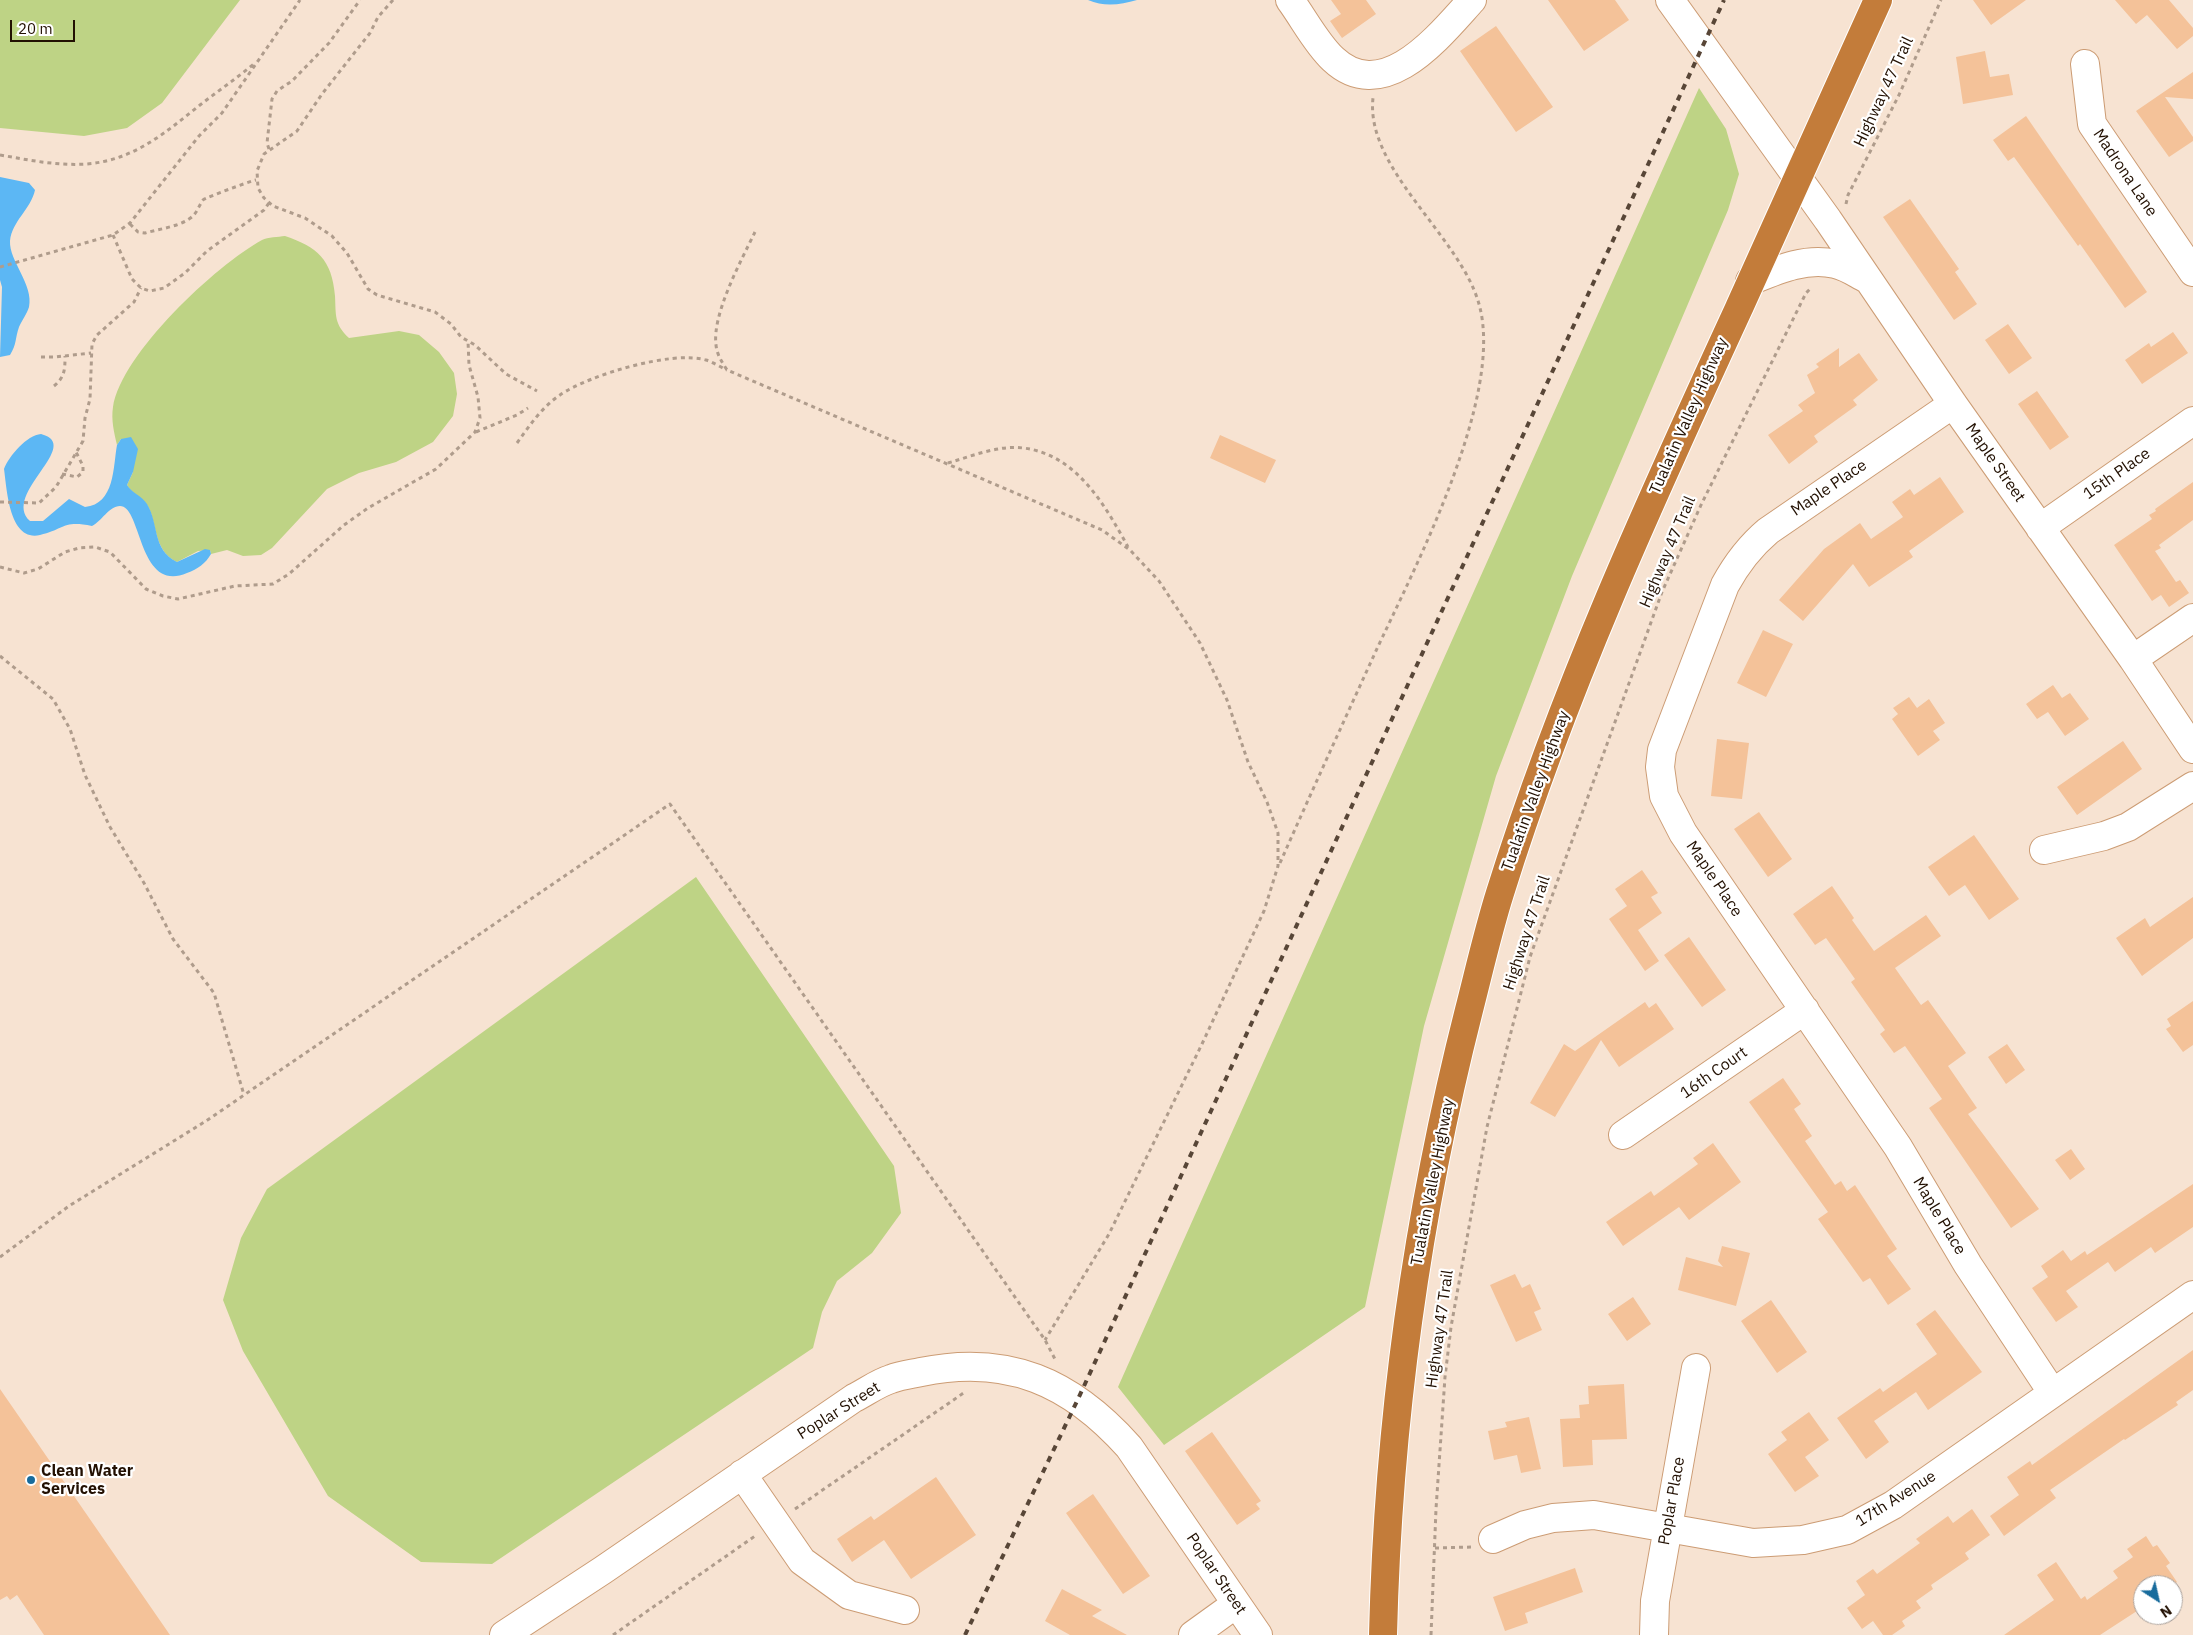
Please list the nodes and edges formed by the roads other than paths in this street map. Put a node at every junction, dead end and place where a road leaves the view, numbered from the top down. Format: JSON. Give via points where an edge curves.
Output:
{"nodes":[{"id":1,"x":1290,"y":0,"type":"edge"},
{"id":2,"x":1472,"y":0,"type":"edge"},
{"id":3,"x":1670,"y":0,"type":"edge"},
{"id":4,"x":1878,"y":0,"type":"edge"},
{"id":5,"x":2085,"y":64,"type":"dead end"},
{"id":6,"x":1796,"y":178,"type":"junction"},
{"id":7,"x":2193,"y":272,"type":"edge"},
{"id":8,"x":1867,"y":279,"type":"junction"},
{"id":9,"x":1750,"y":281,"type":"junction"},
{"id":10,"x":1953,"y":404,"type":"junction"},
{"id":11,"x":2193,"y":421,"type":"edge"},
{"id":12,"x":2040,"y":528,"type":"junction"},
{"id":13,"x":2193,"y":618,"type":"edge"},
{"id":14,"x":2133,"y":659,"type":"junction"},
{"id":15,"x":2193,"y":749,"type":"edge"},
{"id":16,"x":2193,"y":786,"type":"edge"},
{"id":17,"x":2044,"y":850,"type":"dead end"},
{"id":18,"x":1805,"y":1010,"type":"junction"},
{"id":19,"x":1624,"y":1135,"type":"dead end"},
{"id":20,"x":2193,"y":1295,"type":"edge"},
{"id":21,"x":1696,"y":1368,"type":"dead end"},
{"id":22,"x":2052,"y":1392,"type":"junction"},
{"id":23,"x":742,"y":1474,"type":"junction"},
{"id":24,"x":1667,"y":1529,"type":"junction"},
{"id":25,"x":1493,"y":1538,"type":"road end"},
{"id":26,"x":1236,"y":1604,"type":"junction"},
{"id":27,"x":905,"y":1610,"type":"dead end"},
{"id":28,"x":504,"y":1635,"type":"edge"},
{"id":29,"x":1193,"y":1635,"type":"edge"},
{"id":30,"x":1258,"y":1635,"type":"edge"},
{"id":31,"x":1382,"y":1635,"type":"edge"},
{"id":32,"x":1654,"y":1635,"type":"edge"}],
"edges":[{"from":1,"to":2,"type":"street","via":[[1332,58],[1345,68],[1377,75],[1393,72],[1434,42]]},
{"from":3,"to":6,"type":"street","name":"Maple Street"},
{"from":4,"to":6,"type":"highway","name":"Tualatin Valley Highway"},
{"from":5,"to":7,"type":"street","name":"Madrona Lane","via":[[2092,124]]},
{"from":6,"to":8,"type":"street","name":"Maple Street"},
{"from":6,"to":9,"type":"highway","name":"Tualatin Valley Highway"},
{"from":8,"to":9,"type":"street","via":[[1836,264],[1823,262],[1794,264]]},
{"from":8,"to":10,"type":"street","name":"Maple Street"},
{"from":9,"to":31,"type":"highway","name":"Tualatin Valley Highway","via":[[1597,625],[1499,896],[1460,1048],[1422,1232],[1405,1340],[1390,1495]]},
{"from":10,"to":12,"type":"street","name":"Maple Street"},
{"from":10,"to":18,"type":"street","name":"Maple Place","via":[[1749,546],[1725,586],[1662,750],[1661,781],[1672,814]]},
{"from":11,"to":12,"type":"street","name":"15th Place"},
{"from":12,"to":14,"type":"street","name":"Maple Street"},
{"from":13,"to":14,"type":"street"},
{"from":14,"to":15,"type":"street","name":"Maple Street"},
{"from":16,"to":17,"type":"street","via":[[2128,827]]},
{"from":18,"to":19,"type":"street","name":"16th Court"},
{"from":18,"to":22,"type":"street","name":"Maple Place","via":[[1898,1147],[1968,1265]]},
{"from":20,"to":22,"type":"street","name":"17th Avenue"},
{"from":21,"to":24,"type":"street","name":"Poplar Place"},
{"from":22,"to":24,"type":"street","name":"17th Avenue","via":[[1893,1505],[1847,1530],[1803,1540],[1753,1543]]},
{"from":23,"to":26,"type":"street","name":"Poplar Street","via":[[854,1398],[892,1378],[950,1367],[976,1366],[1020,1372],[1059,1388],[1096,1412],[1129,1447]]},
{"from":23,"to":27,"type":"street","via":[[802,1561],[849,1594]]},
{"from":23,"to":28,"type":"street","name":"Poplar Street"},
{"from":24,"to":25,"type":"street","name":"17th Avenue","via":[[1594,1515],[1573,1515],[1525,1525]]},
{"from":24,"to":32,"type":"street","name":"Poplar Place","via":[[1655,1601]]},
{"from":26,"to":29,"type":"street"},
{"from":26,"to":30,"type":"street","name":"Poplar Street"}]}
